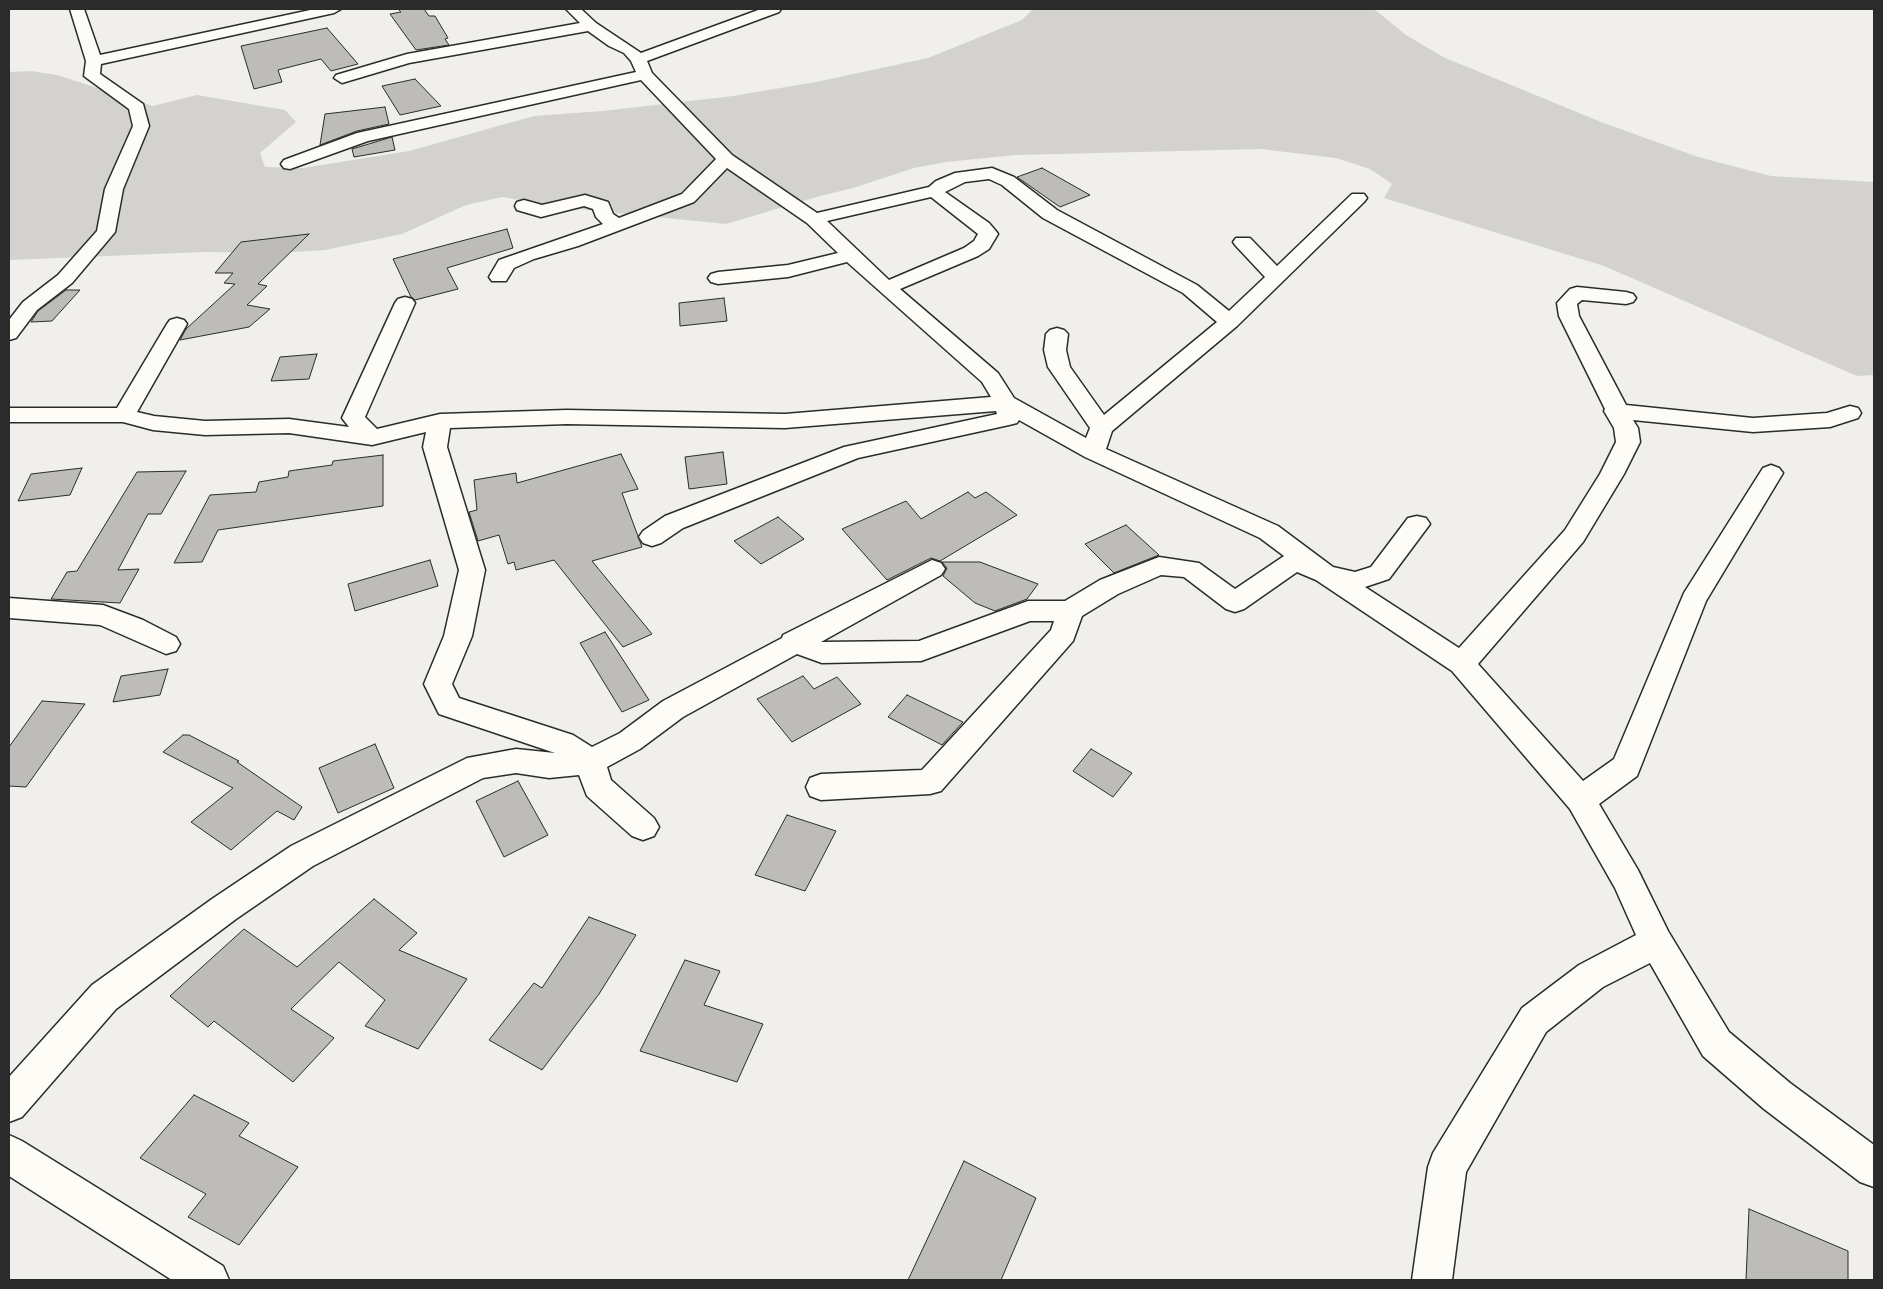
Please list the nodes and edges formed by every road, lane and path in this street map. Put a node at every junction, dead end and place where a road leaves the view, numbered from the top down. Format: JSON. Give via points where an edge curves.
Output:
{"nodes":[{"id":1,"x":77,"y":9,"type":"edge"},
{"id":2,"x":334,"y":9,"type":"edge"},
{"id":3,"x":573,"y":9,"type":"edge"},
{"id":4,"x":774,"y":9,"type":"edge"},
{"id":5,"x":591,"y":26,"type":"junction"},
{"id":6,"x":94,"y":61,"type":"junction"},
{"id":7,"x":641,"y":67,"type":"junction"},
{"id":8,"x":342,"y":78,"type":"dead end"},
{"id":9,"x":726,"y":159,"type":"junction"},
{"id":10,"x":290,"y":164,"type":"dead end"},
{"id":11,"x":935,"y":191,"type":"junction"},
{"id":12,"x":1358,"y":198,"type":"dead end"},
{"id":13,"x":524,"y":206,"type":"dead end"},
{"id":14,"x":814,"y":219,"type":"junction"},
{"id":15,"x":618,"y":226,"type":"junction"},
{"id":16,"x":1242,"y":242,"type":"dead end"},
{"id":17,"x":852,"y":255,"type":"junction"},
{"id":18,"x":499,"y":277,"type":"dead end"},
{"id":19,"x":1276,"y":277,"type":"junction"},
{"id":20,"x":718,"y":278,"type":"dead end"},
{"id":21,"x":886,"y":288,"type":"junction"},
{"id":22,"x":1626,"y":298,"type":"dead end"},
{"id":23,"x":406,"y":303,"type":"dead end"},
{"id":24,"x":1230,"y":322,"type":"junction"},
{"id":25,"x":176,"y":324,"type":"dead end"},
{"id":26,"x":9,"y":334,"type":"edge"},
{"id":27,"x":1057,"y":334,"type":"dead end"},
{"id":28,"x":1006,"y":403,"type":"junction"},
{"id":29,"x":1616,"y":411,"type":"junction"},
{"id":30,"x":1850,"y":413,"type":"dead end"},
{"id":31,"x":9,"y":415,"type":"edge"},
{"id":32,"x":124,"y":415,"type":"junction"},
{"id":33,"x":440,"y":421,"type":"junction"},
{"id":34,"x":1102,"y":428,"type":"junction"},
{"id":35,"x":372,"y":438,"type":"junction"},
{"id":36,"x":1093,"y":452,"type":"junction"},
{"id":37,"x":1772,"y":473,"type":"dead end"},
{"id":38,"x":1417,"y":524,"type":"dead end"},
{"id":39,"x":652,"y":537,"type":"dead end"},
{"id":40,"x":932,"y":569,"type":"dead end"},
{"id":41,"x":1325,"y":574,"type":"junction"},
{"id":42,"x":9,"y":608,"type":"edge"},
{"id":43,"x":1070,"y":611,"type":"junction"},
{"id":44,"x":793,"y":642,"type":"junction"},
{"id":45,"x":166,"y":644,"type":"dead end"},
{"id":46,"x":1462,"y":664,"type":"junction"},
{"id":47,"x":590,"y":762,"type":"junction"},
{"id":48,"x":821,"y":787,"type":"dead end"},
{"id":49,"x":1582,"y":800,"type":"junction"},
{"id":50,"x":643,"y":827,"type":"dead end"},
{"id":51,"x":1656,"y":942,"type":"junction"},
{"id":52,"x":9,"y":1104,"type":"edge"},
{"id":53,"x":9,"y":1154,"type":"edge"},
{"id":54,"x":1874,"y":1168,"type":"edge"},
{"id":55,"x":209,"y":1280,"type":"edge"},
{"id":56,"x":1432,"y":1280,"type":"edge"}],
"edges":[{"from":1,"to":6,"type":"street"},
{"from":2,"to":6,"type":"street"},
{"from":3,"to":5,"type":"street"},
{"from":4,"to":7,"type":"street"},
{"from":5,"to":7,"type":"street","via":[[629,50]]},
{"from":5,"to":8,"type":"street","via":[[416,58]]},
{"from":6,"to":26,"type":"street","via":[[92,76],[137,107],[141,126],[114,189],[106,232],[64,279],[30,306]]},
{"from":7,"to":9,"type":"street"},
{"from":7,"to":10,"type":"street","via":[[363,138]]},
{"from":9,"to":14,"type":"street"},
{"from":9,"to":15,"type":"street","via":[[688,198]]},
{"from":11,"to":14,"type":"street"},
{"from":11,"to":21,"type":"street","via":[[982,227],[988,234],[986,240],[971,252]]},
{"from":11,"to":24,"type":"street","via":[[961,177],[992,173],[1065,223],[1190,289]]},
{"from":12,"to":19,"type":"street"},
{"from":13,"to":15,"type":"street","via":[[541,211],[585,200],[601,206],[605,218]]},
{"from":14,"to":17,"type":"street"},
{"from":15,"to":18,"type":"street","via":[[506,264]]},
{"from":16,"to":19,"type":"street"},
{"from":17,"to":20,"type":"street","via":[[788,271]]},
{"from":17,"to":21,"type":"street"},
{"from":19,"to":24,"type":"street"},
{"from":21,"to":28,"type":"street","via":[[990,378]]},
{"from":22,"to":29,"type":"street","via":[[1577,293],[1567,303],[1569,316]]},
{"from":23,"to":35,"type":"street","via":[[353,418]]},
{"from":24,"to":34,"type":"street"},
{"from":25,"to":32,"type":"street"},
{"from":27,"to":34,"type":"street","via":[[1055,350],[1059,367]]},
{"from":28,"to":33,"type":"street","via":[[785,421],[567,417]]},
{"from":28,"to":36,"type":"street"},
{"from":28,"to":39,"type":"street","via":[[1009,418],[852,452],[674,522]]},
{"from":29,"to":30,"type":"street","via":[[1753,425],[1830,420]]},
{"from":29,"to":46,"type":"street","via":[[1626,428],[1628,442],[1612,474],[1574,536]]},
{"from":31,"to":32,"type":"street"},
{"from":32,"to":35,"type":"street","via":[[152,423],[205,428],[289,426]]},
{"from":33,"to":35,"type":"street"},
{"from":33,"to":47,"type":"street","via":[[435,447],[472,570],[458,636],[438,684],[448,706],[562,743]]},
{"from":34,"to":36,"type":"street"},
{"from":36,"to":41,"type":"street","via":[[1269,532]]},
{"from":37,"to":49,"type":"street","via":[[1693,600],[1626,767]]},
{"from":38,"to":41,"type":"street","via":[[1380,573],[1356,581]]},
{"from":40,"to":44,"type":"street"},
{"from":41,"to":43,"type":"street","via":[[1295,562],[1234,602],[1190,569],[1158,566],[1109,587]]},
{"from":41,"to":46,"type":"street"},
{"from":42,"to":45,"type":"street","via":[[103,615]]},
{"from":43,"to":44,"type":"street","via":[[1028,611],[921,652],[822,653]]},
{"from":43,"to":48,"type":"street","via":[[1063,634],[930,782]]},
{"from":44,"to":47,"type":"street","via":[[673,709],[630,741]]},
{"from":46,"to":49,"type":"street"},
{"from":47,"to":50,"type":"street","via":[[598,787]]},
{"from":47,"to":52,"type":"street","via":[[549,766],[516,761],[478,767],[302,856],[104,997]]},
{"from":49,"to":51,"type":"street","via":[[1627,880]]},
{"from":51,"to":54,"type":"street","via":[[1716,1044],[1778,1096]]},
{"from":51,"to":56,"type":"street","via":[[1591,976],[1534,1020],[1448,1167]]},
{"from":53,"to":55,"type":"street"}]}
